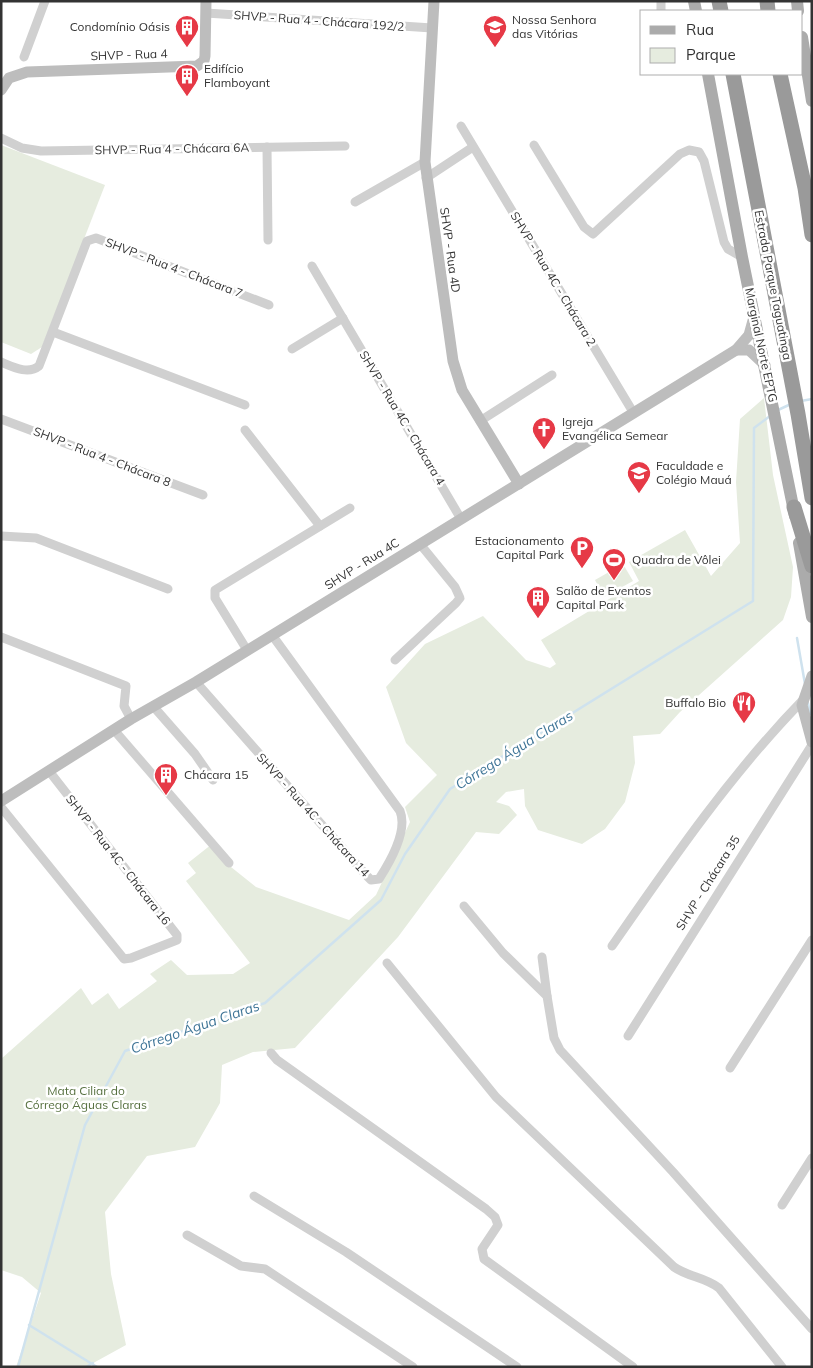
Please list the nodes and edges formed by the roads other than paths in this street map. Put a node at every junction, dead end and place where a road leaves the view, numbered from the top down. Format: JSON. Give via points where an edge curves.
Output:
{"nodes":[{"id":1,"x":46,"y":1,"type":"edge"},
{"id":2,"x":434,"y":1,"type":"edge"},
{"id":3,"x":206,"y":7,"type":"edge"},
{"id":4,"x":432,"y":28,"type":"junction"},
{"id":5,"x":803,"y":40,"type":"edge"},
{"id":6,"x":24,"y":57,"type":"dead end"},
{"id":7,"x":808,"y":58,"type":"edge"},
{"id":8,"x":708,"y":75,"type":"edge"},
{"id":9,"x":732,"y":75,"type":"edge"},
{"id":10,"x":780,"y":75,"type":"edge"},
{"id":11,"x":1,"y":90,"type":"edge"},
{"id":12,"x":812,"y":101,"type":"edge"},
{"id":13,"x":461,"y":126,"type":"dead end"},
{"id":14,"x":1,"y":138,"type":"edge"},
{"id":15,"x":534,"y":145,"type":"dead end"},
{"id":16,"x":345,"y":146,"type":"dead end"},
{"id":17,"x":267,"y":147,"type":"junction"},
{"id":18,"x":473,"y":147,"type":"junction"},
{"id":19,"x":425,"y":162,"type":"junction"},
{"id":20,"x":426,"y":178,"type":"junction"},
{"id":21,"x":805,"y":188,"type":"junction"},
{"id":22,"x":355,"y":202,"type":"dead end"},
{"id":23,"x":812,"y":206,"type":"edge"},
{"id":24,"x":812,"y":235,"type":"edge"},
{"id":25,"x":268,"y":240,"type":"dead end"},
{"id":26,"x":742,"y":257,"type":"junction"},
{"id":27,"x":312,"y":266,"type":"dead end"},
{"id":28,"x":269,"y":304,"type":"dead end"},
{"id":29,"x":754,"y":315,"type":"junction"},
{"id":30,"x":343,"y":318,"type":"junction"},
{"id":31,"x":53,"y":332,"type":"junction"},
{"id":32,"x":292,"y":349,"type":"dead end"},
{"id":33,"x":736,"y":350,"type":"junction"},
{"id":34,"x":1,"y":362,"type":"edge"},
{"id":35,"x":766,"y":366,"type":"junction"},
{"id":36,"x":552,"y":375,"type":"dead end"},
{"id":37,"x":245,"y":405,"type":"dead end"},
{"id":38,"x":633,"y":412,"type":"junction"},
{"id":39,"x":1,"y":419,"type":"edge"},
{"id":40,"x":480,"y":421,"type":"junction"},
{"id":41,"x":245,"y":430,"type":"dead end"},
{"id":42,"x":519,"y":484,"type":"junction"},
{"id":43,"x":203,"y":495,"type":"dead end"},
{"id":44,"x":812,"y":498,"type":"edge"},
{"id":45,"x":350,"y":508,"type":"dead end"},
{"id":46,"x":794,"y":508,"type":"junction"},
{"id":47,"x":462,"y":519,"type":"junction"},
{"id":48,"x":320,"y":526,"type":"junction"},
{"id":49,"x":1,"y":536,"type":"edge"},
{"id":50,"x":420,"y":544,"type":"junction"},
{"id":51,"x":812,"y":566,"type":"edge"},
{"id":52,"x":168,"y":589,"type":"dead end"},
{"id":53,"x":812,"y":617,"type":"edge"},
{"id":54,"x":272,"y":635,"type":"junction"},
{"id":55,"x":1,"y":637,"type":"edge"},
{"id":56,"x":247,"y":650,"type":"junction"},
{"id":57,"x":395,"y":660,"type":"dead end"},
{"id":58,"x":812,"y":676,"type":"edge"},
{"id":59,"x":196,"y":682,"type":"junction"},
{"id":60,"x":802,"y":701,"type":"junction"},
{"id":61,"x":153,"y":706,"type":"junction"},
{"id":62,"x":131,"y":719,"type":"junction"},
{"id":63,"x":114,"y":730,"type":"junction"},
{"id":64,"x":812,"y":744,"type":"edge"},
{"id":65,"x":49,"y":772,"type":"junction"},
{"id":66,"x":213,"y":780,"type":"dead end"},
{"id":67,"x":1,"y":801,"type":"edge"},
{"id":68,"x":1,"y":807,"type":"edge"},
{"id":69,"x":229,"y":863,"type":"dead end"},
{"id":70,"x":464,"y":906,"type":"dead end"},
{"id":71,"x":812,"y":940,"type":"edge"},
{"id":72,"x":612,"y":946,"type":"dead end"},
{"id":73,"x":542,"y":957,"type":"dead end"},
{"id":74,"x":387,"y":963,"type":"dead end"},
{"id":75,"x":547,"y":996,"type":"junction"},
{"id":76,"x":628,"y":1036,"type":"dead end"},
{"id":77,"x":271,"y":1053,"type":"dead end"},
{"id":78,"x":730,"y":1068,"type":"dead end"},
{"id":79,"x":812,"y":1158,"type":"edge"},
{"id":80,"x":254,"y":1196,"type":"dead end"},
{"id":81,"x":782,"y":1205,"type":"dead end"},
{"id":82,"x":186,"y":1234,"type":"dead end"},
{"id":83,"x":812,"y":1329,"type":"edge"},
{"id":84,"x":413,"y":1367,"type":"edge"},
{"id":85,"x":518,"y":1367,"type":"edge"},
{"id":86,"x":633,"y":1367,"type":"edge"},
{"id":87,"x":782,"y":1367,"type":"edge"}],
"edges":[{"from":1,"to":6,"type":"street"},
{"from":2,"to":4,"type":"street","name":"SHVP - Rua 4D"},
{"from":3,"to":4,"type":"street","name":"SHVP - Rua 4 - Chácara 192/2"},
{"from":3,"to":11,"type":"street","name":"SHVP - Rua 4","via":[[206,56],[197,66],[27,72],[9,78]]},
{"from":4,"to":19,"type":"street","name":"SHVP - Rua 4D"},
{"from":5,"to":7,"type":"main road"},
{"from":7,"to":12,"type":"main road"},
{"from":8,"to":26,"type":"main road","name":"Marginal Norte EPTG"},
{"from":9,"to":44,"type":"highway","name":"Estrada Parque Taguatinga"},
{"from":10,"to":21,"type":"highway"},
{"from":13,"to":18,"type":"street","name":"SHVP - Rua 4C - Chácara 2"},
{"from":14,"to":17,"type":"street","name":"SHVP - Rua 4 - Chácara 6A","via":[[31,151]]},
{"from":15,"to":26,"type":"street","via":[[584,228],[593,234],[680,154],[689,150],[699,152],[724,242],[728,249]]},
{"from":16,"to":17,"type":"street","name":"SHVP - Rua 4 - Chácara 6A"},
{"from":17,"to":25,"type":"street"},
{"from":18,"to":20,"type":"street"},
{"from":18,"to":38,"type":"street","name":"SHVP - Rua 4C - Chácara 2"},
{"from":19,"to":20,"type":"street","name":"SHVP - Rua 4D"},
{"from":19,"to":22,"type":"street"},
{"from":20,"to":40,"type":"street","name":"SHVP - Rua 4D","via":[[455,372]]},
{"from":21,"to":23,"type":"highway"},
{"from":21,"to":24,"type":"highway"},
{"from":26,"to":29,"type":"main road","name":"Marginal Norte EPTG"},
{"from":27,"to":30,"type":"street","name":"SHVP - Rua 4C - Chácara 4"},
{"from":28,"to":31,"type":"street","name":"SHVP - Rua 4 - Chácara 7","via":[[90,238]]},
{"from":29,"to":33,"type":"street","name":"SHVP - Rua 4C","via":[[749,335]]},
{"from":29,"to":35,"type":"main road","name":"Marginal Norte EPTG"},
{"from":30,"to":32,"type":"street"},
{"from":30,"to":47,"type":"street","name":"SHVP - Rua 4C - Chácara 4"},
{"from":31,"to":34,"type":"street","name":"SHVP - Rua 4 - Chácara 7","via":[[43,360],[36,369],[24,370]]},
{"from":31,"to":37,"type":"street"},
{"from":33,"to":35,"type":"street","via":[[752,352]]},
{"from":33,"to":38,"type":"street","name":"SHVP - Rua 4C"},
{"from":35,"to":46,"type":"main road","name":"Marginal Norte EPTG"},
{"from":36,"to":40,"type":"street"},
{"from":38,"to":42,"type":"street","name":"SHVP - Rua 4C"},
{"from":39,"to":43,"type":"street","name":"SHVP - Rua 4 - Chácara 8"},
{"from":40,"to":42,"type":"street","name":"SHVP - Rua 4D"},
{"from":41,"to":48,"type":"street"},
{"from":42,"to":47,"type":"street","name":"SHVP - Rua 4C"},
{"from":45,"to":48,"type":"street"},
{"from":46,"to":51,"type":"highway"},
{"from":46,"to":53,"type":"main road","name":"Marginal Norte EPTG"},
{"from":47,"to":50,"type":"street","name":"SHVP - Rua 4C"},
{"from":48,"to":56,"type":"street","via":[[216,590],[215,598]]},
{"from":49,"to":52,"type":"street","via":[[36,538]]},
{"from":50,"to":54,"type":"street","name":"SHVP - Rua 4C"},
{"from":50,"to":57,"type":"street","via":[[459,592],[460,598]]},
{"from":54,"to":56,"type":"street","name":"SHVP - Rua 4C"},
{"from":54,"to":59,"type":"street","name":"SHVP - Rua 4C - Chácara 14","via":[[400,811],[403,827],[379,879],[371,880],[367,876]]},
{"from":55,"to":62,"type":"street","via":[[126,686],[124,706]]},
{"from":56,"to":59,"type":"street","name":"SHVP - Rua 4C"},
{"from":58,"to":60,"type":"street"},
{"from":59,"to":61,"type":"street","name":"SHVP - Rua 4C"},
{"from":60,"to":64,"type":"street"},
{"from":60,"to":72,"type":"street","via":[[707,813]]},
{"from":61,"to":62,"type":"street","name":"SHVP - Rua 4C"},
{"from":61,"to":66,"type":"street"},
{"from":62,"to":63,"type":"street","name":"SHVP - Rua 4C"},
{"from":63,"to":65,"type":"street","name":"SHVP - Rua 4C"},
{"from":63,"to":69,"type":"street"},
{"from":64,"to":76,"type":"street","name":"SHVP - Chácara 35"},
{"from":65,"to":67,"type":"street","name":"SHVP - Rua 4C"},
{"from":65,"to":68,"type":"street","name":"SHVP - Rua 4C - Chácara 16","via":[[176,934],[177,940],[129,959],[124,958]]},
{"from":70,"to":75,"type":"street","via":[[503,952]]},
{"from":71,"to":78,"type":"street"},
{"from":73,"to":75,"type":"street"},
{"from":74,"to":87,"type":"street","via":[[496,1097],[674,1267],[719,1288]]},
{"from":75,"to":83,"type":"street","via":[[554,1038],[560,1050]]},
{"from":77,"to":86,"type":"street","via":[[492,1214],[498,1225],[482,1249],[484,1259]]},
{"from":79,"to":81,"type":"street"},
{"from":80,"to":85,"type":"street","via":[[346,1252]]},
{"from":82,"to":84,"type":"street","via":[[242,1266],[265,1269]]}]}
